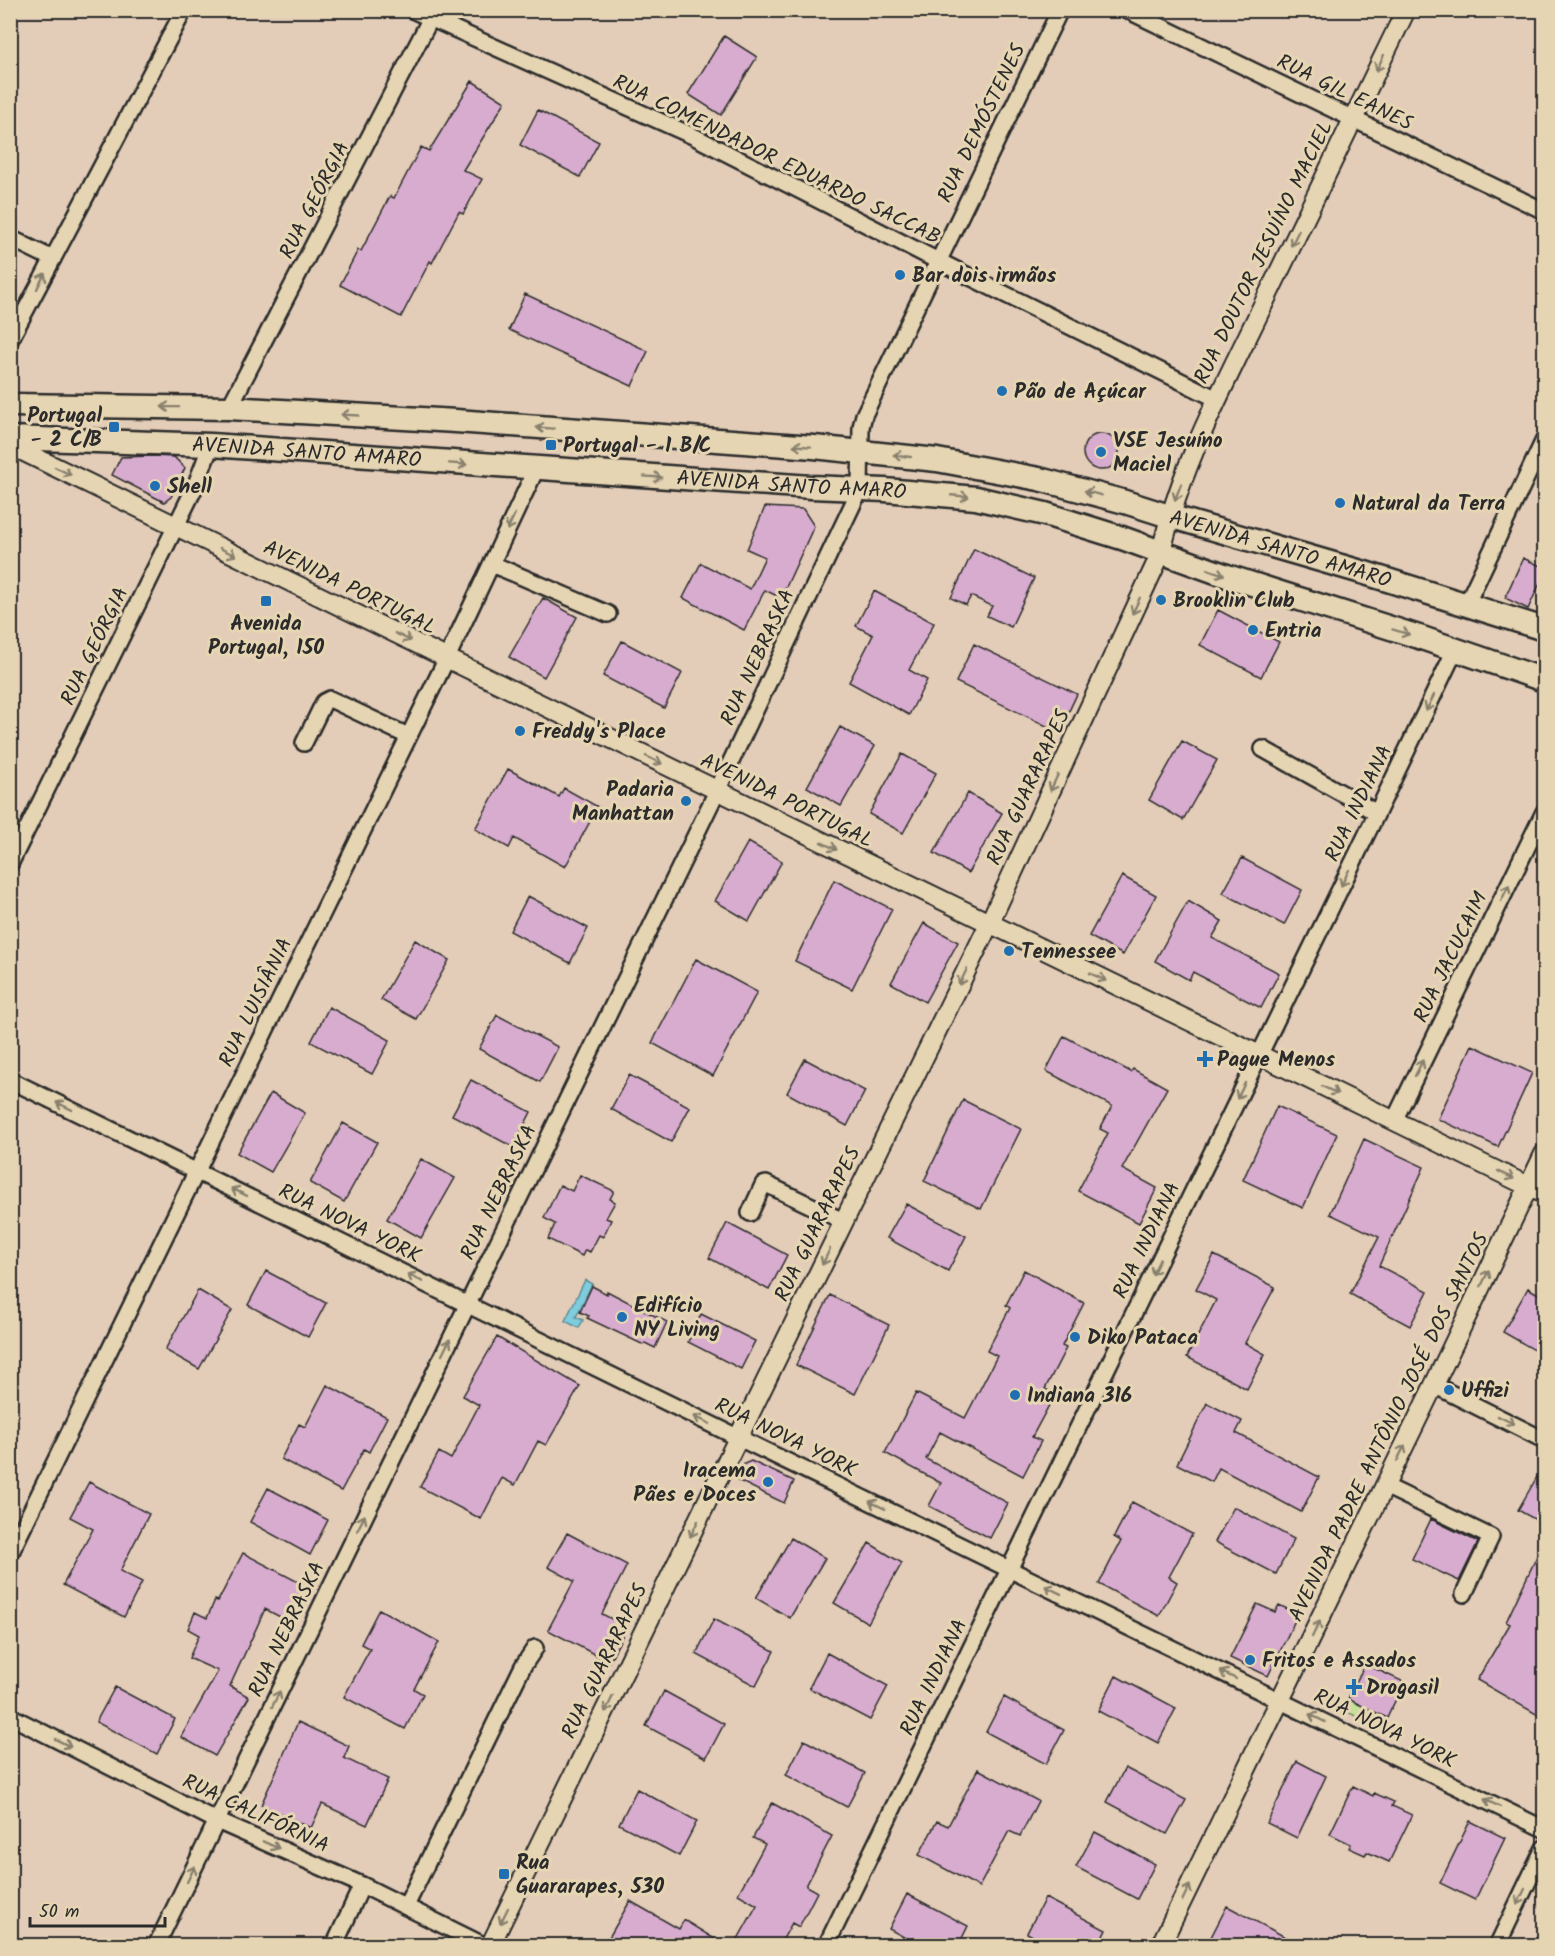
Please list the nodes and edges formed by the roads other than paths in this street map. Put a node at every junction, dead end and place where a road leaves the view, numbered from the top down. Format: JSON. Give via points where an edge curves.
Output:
{"nodes":[{"id":1,"x":184,"y":10,"type":"edge"},
{"id":2,"x":412,"y":10,"type":"edge"},
{"id":3,"x":1060,"y":10,"type":"edge"},
{"id":4,"x":1127,"y":10,"type":"edge"},
{"id":5,"x":1406,"y":10,"type":"edge"},
{"id":6,"x":433,"y":15,"type":"edge"},
{"id":7,"x":1352,"y":119,"type":"junction"},
{"id":8,"x":1545,"y":211,"type":"edge"},
{"id":9,"x":10,"y":238,"type":"edge"},
{"id":10,"x":52,"y":259,"type":"junction"},
{"id":11,"x":938,"y":261,"type":"junction"},
{"id":12,"x":10,"y":340,"type":"edge"},
{"id":13,"x":1217,"y":399,"type":"junction"},
{"id":14,"x":10,"y":405,"type":"edge"},
{"id":15,"x":229,"y":408,"type":"junction"},
{"id":16,"x":10,"y":438,"type":"edge"},
{"id":17,"x":1545,"y":440,"type":"edge"},
{"id":18,"x":10,"y":445,"type":"edge"},
{"id":19,"x":212,"y":445,"type":"junction"},
{"id":20,"x":861,"y":452,"type":"junction"},
{"id":21,"x":536,"y":469,"type":"junction"},
{"id":22,"x":860,"y":489,"type":"junction"},
{"id":23,"x":1169,"y":516,"type":"junction"},
{"id":24,"x":175,"y":527,"type":"junction"},
{"id":25,"x":1161,"y":553,"type":"junction"},
{"id":26,"x":492,"y":564,"type":"junction"},
{"id":27,"x":1466,"y":605,"type":"junction"},
{"id":28,"x":608,"y":614,"type":"dead end"},
{"id":29,"x":1545,"y":629,"type":"edge"},
{"id":30,"x":1455,"y":650,"type":"junction"},
{"id":31,"x":447,"y":658,"type":"junction"},
{"id":32,"x":1545,"y":680,"type":"edge"},
{"id":33,"x":408,"y":736,"type":"junction"},
{"id":34,"x":304,"y":743,"type":"dead end"},
{"id":35,"x":1263,"y":749,"type":"dead end"},
{"id":36,"x":717,"y":791,"type":"junction"},
{"id":37,"x":1545,"y":812,"type":"edge"},
{"id":38,"x":1377,"y":813,"type":"junction"},
{"id":39,"x":10,"y":864,"type":"edge"},
{"id":40,"x":989,"y":924,"type":"junction"},
{"id":41,"x":1258,"y":1056,"type":"junction"},
{"id":42,"x":10,"y":1080,"type":"edge"},
{"id":43,"x":1394,"y":1121,"type":"junction"},
{"id":44,"x":1545,"y":1154,"type":"edge"},
{"id":45,"x":196,"y":1171,"type":"junction"},
{"id":46,"x":1537,"y":1190,"type":"edge"},
{"id":47,"x":750,"y":1213,"type":"dead end"},
{"id":48,"x":843,"y":1221,"type":"junction"},
{"id":49,"x":467,"y":1303,"type":"junction"},
{"id":50,"x":1434,"y":1385,"type":"junction"},
{"id":51,"x":739,"y":1438,"type":"junction"},
{"id":52,"x":1545,"y":1440,"type":"edge"},
{"id":53,"x":1385,"y":1486,"type":"junction"},
{"id":54,"x":10,"y":1554,"type":"edge"},
{"id":55,"x":1010,"y":1569,"type":"junction"},
{"id":56,"x":1464,"y":1594,"type":"dead end"},
{"id":57,"x":535,"y":1648,"type":"dead end"},
{"id":58,"x":1281,"y":1700,"type":"junction"},
{"id":59,"x":10,"y":1716,"type":"edge"},
{"id":60,"x":217,"y":1821,"type":"junction"},
{"id":61,"x":1545,"y":1828,"type":"edge"},
{"id":62,"x":1545,"y":1848,"type":"edge"},
{"id":63,"x":362,"y":1885,"type":"junction"},
{"id":64,"x":406,"y":1906,"type":"junction"},
{"id":65,"x":156,"y":1946,"type":"edge"},
{"id":66,"x":334,"y":1946,"type":"edge"},
{"id":67,"x":485,"y":1946,"type":"edge"},
{"id":68,"x":490,"y":1946,"type":"edge"},
{"id":69,"x":826,"y":1946,"type":"edge"},
{"id":70,"x":1160,"y":1946,"type":"edge"},
{"id":71,"x":1497,"y":1946,"type":"edge"}],
"edges":[{"from":1,"to":10,"type":"street"},
{"from":2,"to":6,"type":"street","name":"RUA COMENDADOR EDUARDO SACCAB"},
{"from":3,"to":11,"type":"street","name":"RUA DEMÓSTENES"},
{"from":4,"to":7,"type":"street","name":"RUA GIL EANES"},
{"from":5,"to":7,"type":"street","name":"RUA DOUTOR JESUÍNO MACIEL","one_way":true},
{"from":6,"to":11,"type":"street","name":"RUA COMENDADOR EDUARDO SACCAB","via":[[694,137]]},
{"from":6,"to":15,"type":"street","name":"RUA GEÓRGIA"},
{"from":7,"to":8,"type":"street","name":"RUA GIL EANES"},
{"from":7,"to":13,"type":"street","name":"RUA DOUTOR JESUÍNO MACIEL","one_way":true},
{"from":9,"to":10,"type":"street"},
{"from":12,"to":10,"type":"street","one_way":true},
{"from":11,"to":13,"type":"street","name":"RUA COMENDADOR EDUARDO SACCAB"},
{"from":11,"to":20,"type":"street","name":"RUA DEMÓSTENES","via":[[864,415]]},
{"from":13,"to":23,"type":"street","name":"RUA DOUTOR JESUÍNO MACIEL","one_way":true},
{"from":15,"to":14,"type":"main road","name":"AVENIDA SANTO AMARO","one_way":true},
{"from":20,"to":15,"type":"main road","name":"AVENIDA SANTO AMARO","one_way":true},
{"from":16,"to":19,"type":"main road","name":"AVENIDA SANTO AMARO"},
{"from":17,"to":27,"type":"street"},
{"from":18,"to":24,"type":"street","name":"AVENIDA PORTUGAL","one_way":true},
{"from":19,"to":21,"type":"main road","name":"AVENIDA SANTO AMARO","one_way":true},
{"from":19,"to":24,"type":"street","name":"RUA GEÓRGIA"},
{"from":20,"to":22,"type":"street","name":"RUA NEBRASKA"},
{"from":23,"to":20,"type":"main road","name":"AVENIDA SANTO AMARO","one_way":true,"via":[[1148,505],[1039,479],[937,460]]},
{"from":21,"to":22,"type":"main road","name":"AVENIDA SANTO AMARO","one_way":true},
{"from":21,"to":26,"type":"street","name":"RUA LUISIÂNIA","one_way":true},
{"from":22,"to":25,"type":"main road","name":"AVENIDA SANTO AMARO","one_way":true,"via":[[976,498],[1045,514]]},
{"from":22,"to":36,"type":"street","name":"RUA NEBRASKA"},
{"from":23,"to":25,"type":"street","name":"RUA GUARARAPES"},
{"from":23,"to":27,"type":"main road","name":"AVENIDA SANTO AMARO"},
{"from":24,"to":31,"type":"street","name":"AVENIDA PORTUGAL","one_way":true},
{"from":24,"to":39,"type":"street","name":"RUA GEÓRGIA"},
{"from":25,"to":30,"type":"main road","name":"AVENIDA SANTO AMARO","one_way":true},
{"from":25,"to":40,"type":"street","name":"RUA GUARARAPES","one_way":true},
{"from":26,"to":28,"type":"street"},
{"from":26,"to":31,"type":"street","name":"RUA LUISIÂNIA"},
{"from":27,"to":29,"type":"main road","name":"AVENIDA SANTO AMARO"},
{"from":30,"to":32,"type":"main road","name":"AVENIDA SANTO AMARO"},
{"from":30,"to":38,"type":"street","name":"RUA INDIANA","one_way":true},
{"from":31,"to":33,"type":"street","name":"RUA LUISIÂNIA"},
{"from":31,"to":36,"type":"street","name":"AVENIDA PORTUGAL","one_way":true},
{"from":33,"to":34,"type":"street","via":[[330,699],[324,702]]},
{"from":33,"to":45,"type":"street","name":"RUA LUISIÂNIA"},
{"from":35,"to":38,"type":"street"},
{"from":36,"to":40,"type":"street","name":"AVENIDA PORTUGAL","one_way":true},
{"from":36,"to":49,"type":"street","name":"RUA NEBRASKA"},
{"from":43,"to":37,"type":"street","name":"RUA JACUCAIM","one_way":true},
{"from":38,"to":41,"type":"street","name":"RUA INDIANA","one_way":true},
{"from":40,"to":41,"type":"street","name":"AVENIDA PORTUGAL","one_way":true},
{"from":40,"to":48,"type":"street","name":"RUA GUARARAPES","one_way":true},
{"from":41,"to":43,"type":"street","name":"AVENIDA PORTUGAL","one_way":true},
{"from":41,"to":55,"type":"street","name":"RUA INDIANA","one_way":true},
{"from":45,"to":42,"type":"street","name":"RUA NOVA YORK","one_way":true},
{"from":43,"to":46,"type":"street","name":"AVENIDA PORTUGAL","one_way":true},
{"from":44,"to":46,"type":"street","name":"AVENIDA PADRE ANTÔNIO JOSÉ DOS SANTOS"},
{"from":49,"to":45,"type":"street","name":"RUA NOVA YORK","one_way":true},
{"from":45,"to":54,"type":"street","name":"RUA LUISIÂNIA"},
{"from":50,"to":46,"type":"street","name":"AVENIDA PADRE ANTÔNIO JOSÉ DOS SANTOS","one_way":true},
{"from":47,"to":48,"type":"street","via":[[766,1184]]},
{"from":48,"to":51,"type":"street","name":"RUA GUARARAPES","one_way":true},
{"from":51,"to":49,"type":"street","name":"RUA NOVA YORK","one_way":true},
{"from":60,"to":49,"type":"street","name":"RUA NEBRASKA","one_way":true},
{"from":50,"to":52,"type":"street","one_way":true},
{"from":53,"to":50,"type":"street","name":"AVENIDA PADRE ANTÔNIO JOSÉ DOS SANTOS","one_way":true},
{"from":55,"to":51,"type":"street","name":"RUA NOVA YORK","one_way":true},
{"from":51,"to":68,"type":"street","name":"RUA GUARARAPES","one_way":true},
{"from":53,"to":56,"type":"street","via":[[1491,1537]]},
{"from":58,"to":53,"type":"street","name":"AVENIDA PADRE ANTÔNIO JOSÉ DOS SANTOS","one_way":true},
{"from":58,"to":55,"type":"street","name":"RUA NOVA YORK","one_way":true},
{"from":55,"to":69,"type":"street","name":"RUA INDIANA"},
{"from":57,"to":64,"type":"street"},
{"from":61,"to":58,"type":"street","name":"RUA NOVA YORK","one_way":true},
{"from":70,"to":58,"type":"street","name":"AVENIDA PADRE ANTÔNIO JOSÉ DOS SANTOS","one_way":true},
{"from":59,"to":60,"type":"street","name":"RUA CALIFÓRNIA","one_way":true},
{"from":60,"to":63,"type":"street","name":"RUA CALIFÓRNIA","one_way":true},
{"from":65,"to":60,"type":"street","name":"RUA NEBRASKA","one_way":true},
{"from":62,"to":71,"type":"street","one_way":true},
{"from":63,"to":64,"type":"street","name":"RUA CALIFÓRNIA"},
{"from":63,"to":66,"type":"street"},
{"from":64,"to":67,"type":"street","name":"RUA CALIFÓRNIA"}]}
